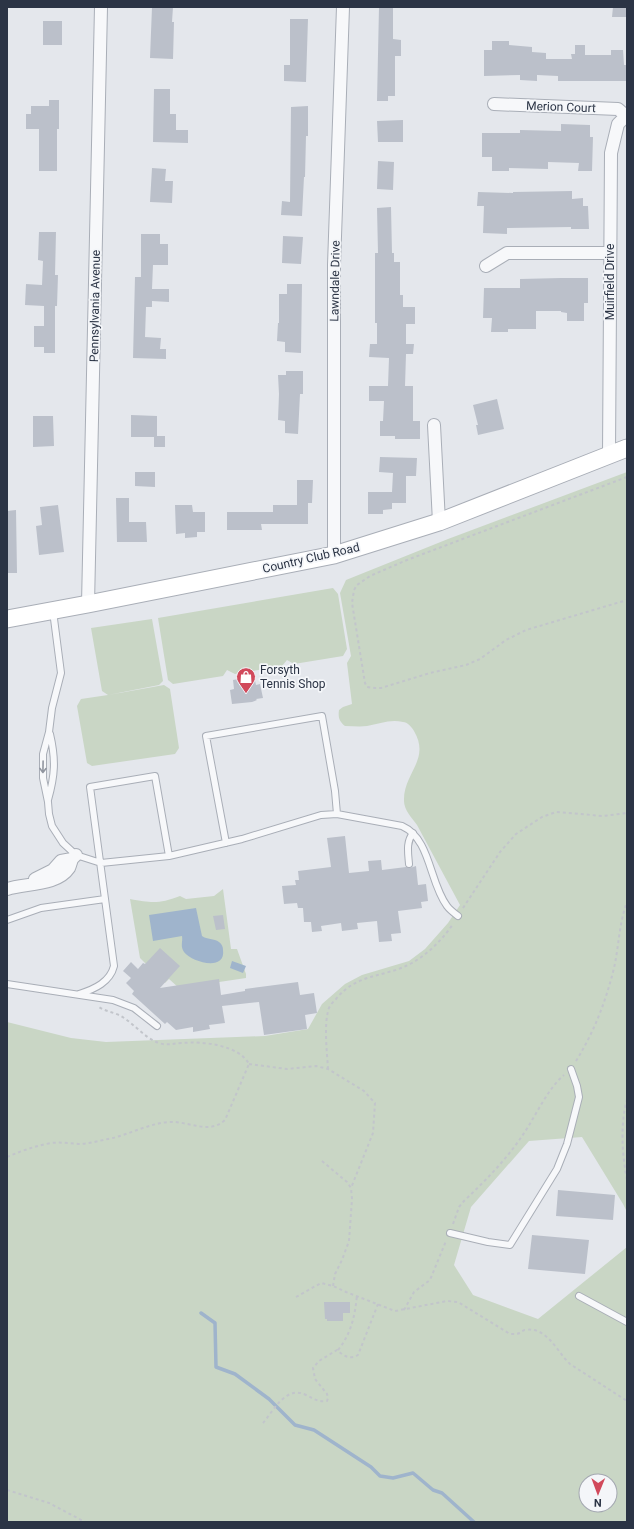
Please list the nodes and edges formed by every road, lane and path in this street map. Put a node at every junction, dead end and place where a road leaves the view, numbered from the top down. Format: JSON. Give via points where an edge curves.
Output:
{"nodes":[{"id":1,"x":100,"y":7,"type":"edge"},
{"id":2,"x":343,"y":7,"type":"edge"},
{"id":3,"x":494,"y":104,"type":"dead end"},
{"id":4,"x":626,"y":115,"type":"edge"},
{"id":5,"x":610,"y":253,"type":"junction"},
{"id":6,"x":486,"y":266,"type":"dead end"},
{"id":7,"x":434,"y":425,"type":"dead end"},
{"id":8,"x":627,"y":448,"type":"edge"},
{"id":9,"x":609,"y":454,"type":"junction"},
{"id":10,"x":627,"y":477,"type":"edge"},
{"id":11,"x":439,"y":522,"type":"junction"},
{"id":12,"x":334,"y":555,"type":"junction"},
{"id":13,"x":627,"y":600,"type":"edge"},
{"id":14,"x":88,"y":604,"type":"junction"},
{"id":15,"x":52,"y":611,"type":"junction"},
{"id":16,"x":7,"y":619,"type":"edge"},
{"id":17,"x":49,"y":732,"type":"junction"},
{"id":18,"x":48,"y":802,"type":"junction"},
{"id":19,"x":337,"y":814,"type":"junction"},
{"id":20,"x":413,"y":833,"type":"junction"},
{"id":21,"x":226,"y":843,"type":"junction"},
{"id":22,"x":169,"y":856,"type":"junction"},
{"id":23,"x":74,"y":857,"type":"junction"},
{"id":24,"x":101,"y":863,"type":"junction"},
{"id":25,"x":409,"y":864,"type":"dead end"},
{"id":26,"x":7,"y":889,"type":"edge"},
{"id":27,"x":105,"y":899,"type":"junction"},
{"id":28,"x":627,"y":902,"type":"edge"},
{"id":29,"x":458,"y":916,"type":"dead end"},
{"id":30,"x":7,"y":920,"type":"edge"},
{"id":31,"x":7,"y":984,"type":"edge"},
{"id":32,"x":80,"y":994,"type":"junction"},
{"id":33,"x":96,"y":997,"type":"junction"},
{"id":34,"x":157,"y":1026,"type":"dead end"},
{"id":35,"x":249,"y":1064,"type":"junction"},
{"id":36,"x":572,"y":1069,"type":"junction"},
{"id":37,"x":627,"y":1099,"type":"edge"},
{"id":38,"x":7,"y":1157,"type":"edge"},
{"id":39,"x":322,"y":1161,"type":"dead end"},
{"id":40,"x":627,"y":1180,"type":"edge"},
{"id":41,"x":351,"y":1188,"type":"junction"},
{"id":42,"x":450,"y":1233,"type":"junction"},
{"id":43,"x":333,"y":1286,"type":"junction"},
{"id":44,"x":356,"y":1296,"type":"junction"},
{"id":45,"x":579,"y":1296,"type":"dead end"},
{"id":46,"x":296,"y":1297,"type":"dead end"},
{"id":47,"x":378,"y":1304,"type":"junction"},
{"id":48,"x":404,"y":1310,"type":"junction"},
{"id":49,"x":627,"y":1322,"type":"edge"},
{"id":50,"x":337,"y":1350,"type":"junction"},
{"id":51,"x":627,"y":1401,"type":"edge"},
{"id":52,"x":263,"y":1423,"type":"dead end"},
{"id":53,"x":7,"y":1490,"type":"edge"},
{"id":54,"x":85,"y":1522,"type":"edge"}],
"edges":[{"from":1,"to":14,"type":"street","name":"Pennsylvania Avenue"},
{"from":2,"to":12,"type":"street","name":"Lawndale Drive","via":[[334,265]]},
{"from":3,"to":4,"type":"street","name":"Merion Court","via":[[618,110]]},
{"from":4,"to":5,"type":"street","name":"Muirfield Drive","via":[[618,124],[611,153]]},
{"from":5,"to":6,"type":"street","via":[[507,253]]},
{"from":5,"to":9,"type":"street","name":"Muirfield Drive"},
{"from":7,"to":11,"type":"street"},
{"from":8,"to":9,"type":"main road","name":"Country Club Road"},
{"from":9,"to":11,"type":"main road","name":"Country Club Road"},
{"from":10,"to":13,"type":"path","via":[[470,535],[370,576],[357,584],[352,603],[365,683],[367,687],[375,688],[473,663],[506,640],[526,630]]},
{"from":11,"to":12,"type":"main road","name":"Country Club Road"},
{"from":12,"to":14,"type":"main road","name":"Country Club Road"},
{"from":14,"to":15,"type":"main road","name":"Country Club Road"},
{"from":15,"to":16,"type":"main road","name":"Country Club Road"},
{"from":15,"to":17,"type":"lane","via":[[61,673]]},
{"from":17,"to":18,"type":"lane","one_way":true,"via":[[43,772]]},
{"from":17,"to":18,"type":"lane","via":[[54,754],[54,778]]},
{"from":18,"to":23,"type":"lane","via":[[50,820],[57,835]]},
{"from":19,"to":20,"type":"lane","via":[[402,826]]},
{"from":19,"to":21,"type":"lane","via":[[321,815]]},
{"from":19,"to":21,"type":"lane","via":[[322,716],[206,736]]},
{"from":20,"to":25,"type":"lane","via":[[408,847]]},
{"from":20,"to":29,"type":"lane","via":[[420,840],[446,905]]},
{"from":21,"to":22,"type":"lane"},
{"from":22,"to":24,"type":"lane"},
{"from":22,"to":24,"type":"lane","via":[[155,776],[90,787]]},
{"from":23,"to":24,"type":"lane"},
{"from":23,"to":26,"type":"street","via":[[69,868],[55,878]]},
{"from":24,"to":27,"type":"lane"},
{"from":27,"to":30,"type":"lane","via":[[41,908]]},
{"from":27,"to":32,"type":"lane","via":[[114,966],[110,977],[104,982]]},
{"from":28,"to":36,"type":"path","via":[[614,968],[600,1014],[592,1035]]},
{"from":31,"to":32,"type":"lane"},
{"from":32,"to":33,"type":"lane"},
{"from":33,"to":34,"type":"lane","via":[[134,1008]]},
{"from":33,"to":35,"type":"path","via":[[98,1007],[102,1010],[110,1011],[127,1020],[158,1043],[169,1045],[197,1042],[221,1046],[238,1052]]},
{"from":35,"to":38,"type":"path","via":[[224,1120],[213,1128],[163,1122],[125,1136],[89,1143],[51,1143]]},
{"from":35,"to":41,"type":"path","via":[[287,1069],[316,1066],[328,1069],[364,1091],[375,1103],[373,1133]]},
{"from":36,"to":42,"type":"path","via":[[562,1076],[522,1136],[498,1166],[462,1204]]},
{"from":36,"to":42,"type":"lane","via":[[579,1097],[567,1144],[556,1169],[510,1244]]},
{"from":37,"to":40,"type":"path","via":[[623,1116],[623,1143]]},
{"from":39,"to":41,"type":"path"},
{"from":41,"to":43,"type":"path","via":[[349,1241],[335,1274]]},
{"from":42,"to":48,"type":"path","via":[[430,1280],[414,1292]]},
{"from":43,"to":44,"type":"path"},
{"from":43,"to":46,"type":"path","via":[[321,1283]]},
{"from":44,"to":47,"type":"path"},
{"from":44,"to":50,"type":"path","via":[[355,1314],[344,1342]]},
{"from":45,"to":49,"type":"lane"},
{"from":47,"to":48,"type":"path","via":[[395,1310]]},
{"from":47,"to":50,"type":"path","via":[[358,1355],[353,1358],[346,1357]]},
{"from":48,"to":51,"type":"path","via":[[447,1301],[458,1302],[510,1334],[525,1330],[536,1331],[548,1336],[570,1364]]},
{"from":50,"to":52,"type":"path","via":[[313,1368],[315,1379],[327,1394],[326,1401],[319,1402],[294,1392],[287,1394]]},
{"from":53,"to":54,"type":"path","via":[[49,1503]]}]}
